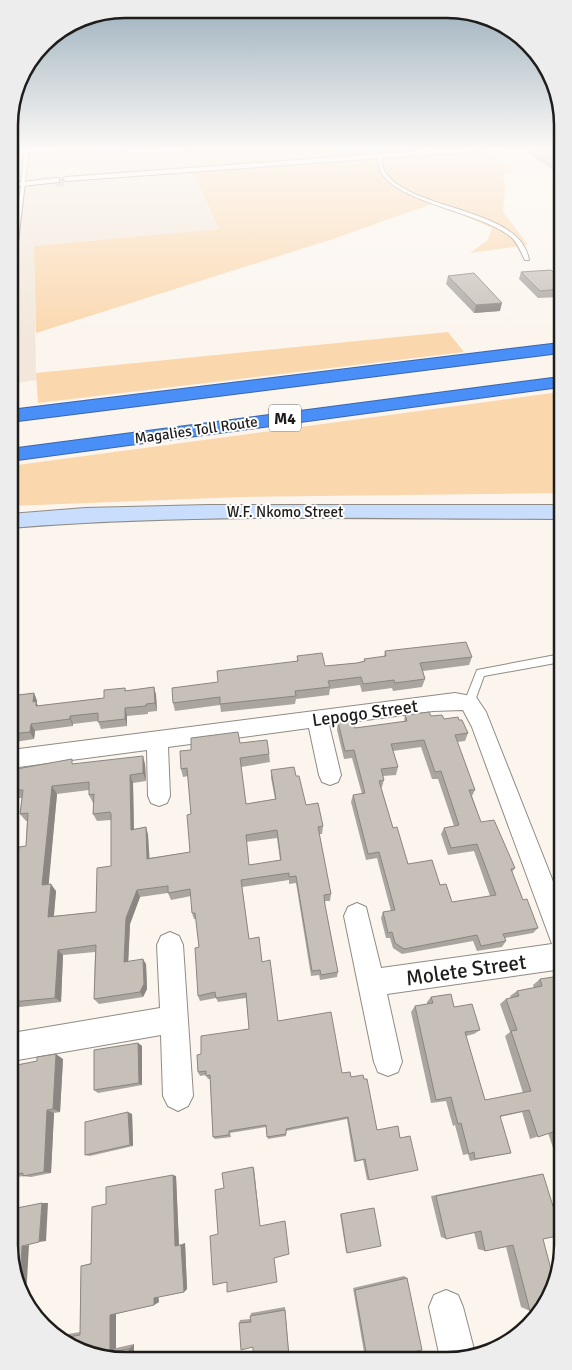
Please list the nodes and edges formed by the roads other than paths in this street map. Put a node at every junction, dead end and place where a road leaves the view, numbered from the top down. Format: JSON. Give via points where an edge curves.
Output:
{"nodes":[{"id":1,"x":463,"y":212,"type":"edge"},
{"id":2,"x":527,"y":259,"type":"dead end"},
{"id":3,"x":554,"y":349,"type":"edge"},
{"id":4,"x":554,"y":383,"type":"edge"},
{"id":5,"x":18,"y":415,"type":"edge"},
{"id":6,"x":18,"y":454,"type":"edge"},
{"id":7,"x":554,"y":512,"type":"edge"},
{"id":8,"x":18,"y":520,"type":"edge"},
{"id":9,"x":554,"y":659,"type":"edge"},
{"id":10,"x":469,"y":704,"type":"junction"},
{"id":11,"x":317,"y":719,"type":"junction"},
{"id":12,"x":158,"y":741,"type":"junction"},
{"id":13,"x":18,"y":758,"type":"edge"},
{"id":14,"x":330,"y":775,"type":"dead end"},
{"id":15,"x":160,"y":796,"type":"dead end"},
{"id":16,"x":357,"y":916,"type":"dead end"},
{"id":17,"x":554,"y":916,"type":"edge"},
{"id":18,"x":170,"y":944,"type":"dead end"},
{"id":19,"x":554,"y":957,"type":"edge"},
{"id":20,"x":371,"y":984,"type":"junction"},
{"id":21,"x":174,"y":1019,"type":"junction"},
{"id":22,"x":18,"y":1046,"type":"edge"},
{"id":23,"x":388,"y":1062,"type":"dead end"},
{"id":24,"x":178,"y":1096,"type":"dead end"},
{"id":25,"x":446,"y":1308,"type":"dead end"},
{"id":26,"x":457,"y":1352,"type":"edge"}],
"edges":[{"from":1,"to":2,"type":"lane","via":[[506,232],[519,243]]},
{"from":3,"to":5,"type":"highway","number":"M4"},
{"from":4,"to":6,"type":"highway","name":"Magalies Toll Route","number":"M4"},
{"from":7,"to":8,"type":"main road","name":"W.F. Nkomo Street","via":[[208,512]]},
{"from":9,"to":10,"type":"lane","via":[[480,673]]},
{"from":10,"to":11,"type":"street","name":"Lepogo Street","via":[[433,703]]},
{"from":10,"to":17,"type":"street","via":[[476,712]]},
{"from":11,"to":12,"type":"street","name":"Lepogo Street"},
{"from":11,"to":14,"type":"street"},
{"from":12,"to":13,"type":"street","name":"Lepogo Street"},
{"from":12,"to":15,"type":"street"},
{"from":16,"to":20,"type":"street"},
{"from":18,"to":21,"type":"street"},
{"from":19,"to":20,"type":"street","name":"Molete Street"},
{"from":20,"to":23,"type":"street"},
{"from":21,"to":22,"type":"street"},
{"from":21,"to":24,"type":"street"},
{"from":25,"to":26,"type":"street"}]}
